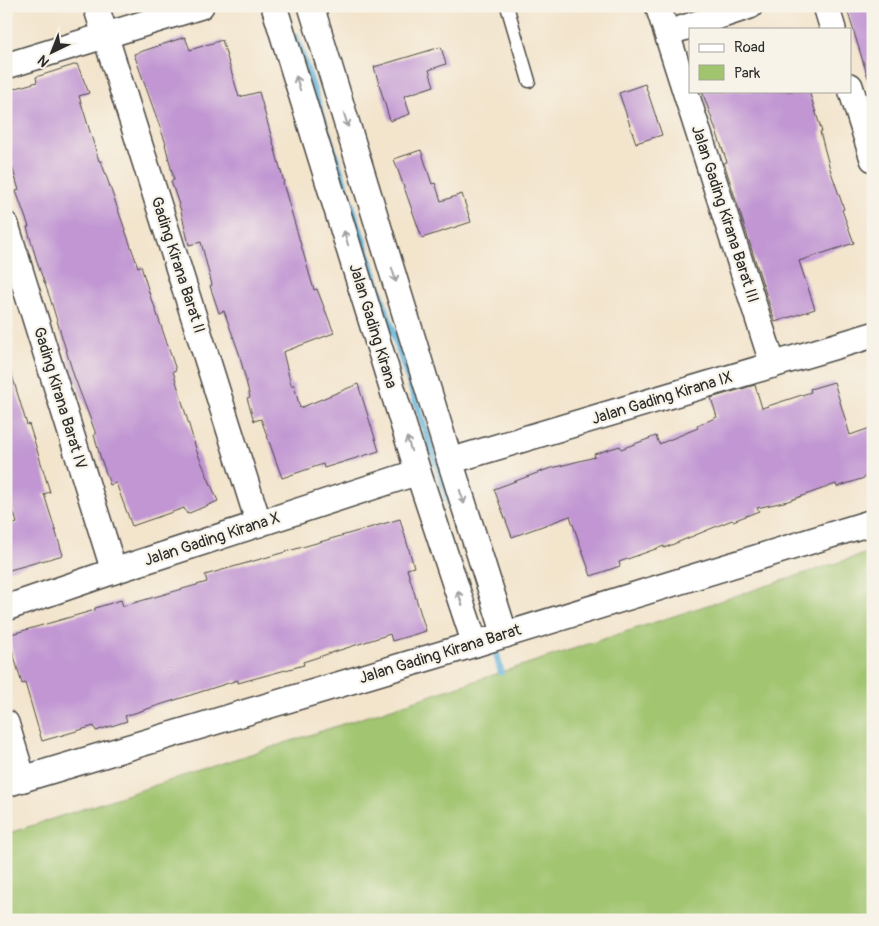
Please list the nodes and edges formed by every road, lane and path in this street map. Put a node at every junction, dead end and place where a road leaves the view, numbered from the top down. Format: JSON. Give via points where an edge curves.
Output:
{"nodes":[{"id":1,"x":96,"y":6,"type":"edge"},
{"id":2,"x":201,"y":6,"type":"edge"},
{"id":3,"x":274,"y":6,"type":"edge"},
{"id":4,"x":311,"y":6,"type":"edge"},
{"id":5,"x":507,"y":6,"type":"edge"},
{"id":6,"x":658,"y":6,"type":"edge"},
{"id":7,"x":750,"y":6,"type":"edge"},
{"id":8,"x":826,"y":6,"type":"edge"},
{"id":9,"x":833,"y":28,"type":"edge"},
{"id":10,"x":668,"y":33,"type":"junction"},
{"id":11,"x":105,"y":35,"type":"junction"},
{"id":12,"x":6,"y":66,"type":"edge"},
{"id":13,"x":529,"y":80,"type":"dead end"},
{"id":14,"x":852,"y":92,"type":"edge"},
{"id":15,"x":873,"y":159,"type":"edge"},
{"id":16,"x":6,"y":225,"type":"edge"},
{"id":17,"x":873,"y":335,"type":"edge"},
{"id":18,"x":773,"y":365,"type":"junction"},
{"id":19,"x":450,"y":461,"type":"junction"},
{"id":20,"x":418,"y":472,"type":"junction"},
{"id":21,"x":873,"y":522,"type":"edge"},
{"id":22,"x":259,"y":524,"type":"junction"},
{"id":23,"x":114,"y":570,"type":"junction"},
{"id":24,"x":6,"y":608,"type":"edge"},
{"id":25,"x":505,"y":635,"type":"junction"},
{"id":26,"x":475,"y":644,"type":"junction"},
{"id":27,"x":6,"y":723,"type":"edge"},
{"id":28,"x":15,"y":781,"type":"edge"}],
"edges":[{"from":1,"to":11,"type":"street","name":"Gading Kirana Barat II"},
{"from":2,"to":11,"type":"street"},
{"from":20,"to":3,"type":"street","name":"Jalan Gading Kirana","one_way":true},
{"from":4,"to":19,"type":"street","one_way":true},
{"from":5,"to":13,"type":"lane"},
{"from":6,"to":10,"type":"street","name":"Jalan Gading Kirana Barat III"},
{"from":7,"to":10,"type":"street"},
{"from":8,"to":9,"type":"street"},
{"from":10,"to":18,"type":"street","name":"Jalan Gading Kirana Barat III"},
{"from":11,"to":12,"type":"street"},
{"from":11,"to":22,"type":"street","name":"Gading Kirana Barat II"},
{"from":14,"to":15,"type":"street"},
{"from":16,"to":23,"type":"street","name":"Gading Kirana Barat IV"},
{"from":17,"to":18,"type":"street","name":"Jalan Gading Kirana IX"},
{"from":18,"to":19,"type":"street","name":"Jalan Gading Kirana IX"},
{"from":19,"to":25,"type":"street","one_way":true},
{"from":20,"to":22,"type":"street","name":"Jalan Gading Kirana X"},
{"from":26,"to":20,"type":"street","name":"Jalan Gading Kirana","one_way":true},
{"from":21,"to":25,"type":"street","name":"Jalan Gading Kirana Barat"},
{"from":22,"to":23,"type":"street","name":"Jalan Gading Kirana X"},
{"from":23,"to":24,"type":"street","name":"Jalan Gading Kirana X"},
{"from":25,"to":26,"type":"street","name":"Jalan Gading Kirana Barat"},
{"from":26,"to":28,"type":"street","name":"Jalan Gading Kirana Barat"},
{"from":27,"to":28,"type":"street"}]}
